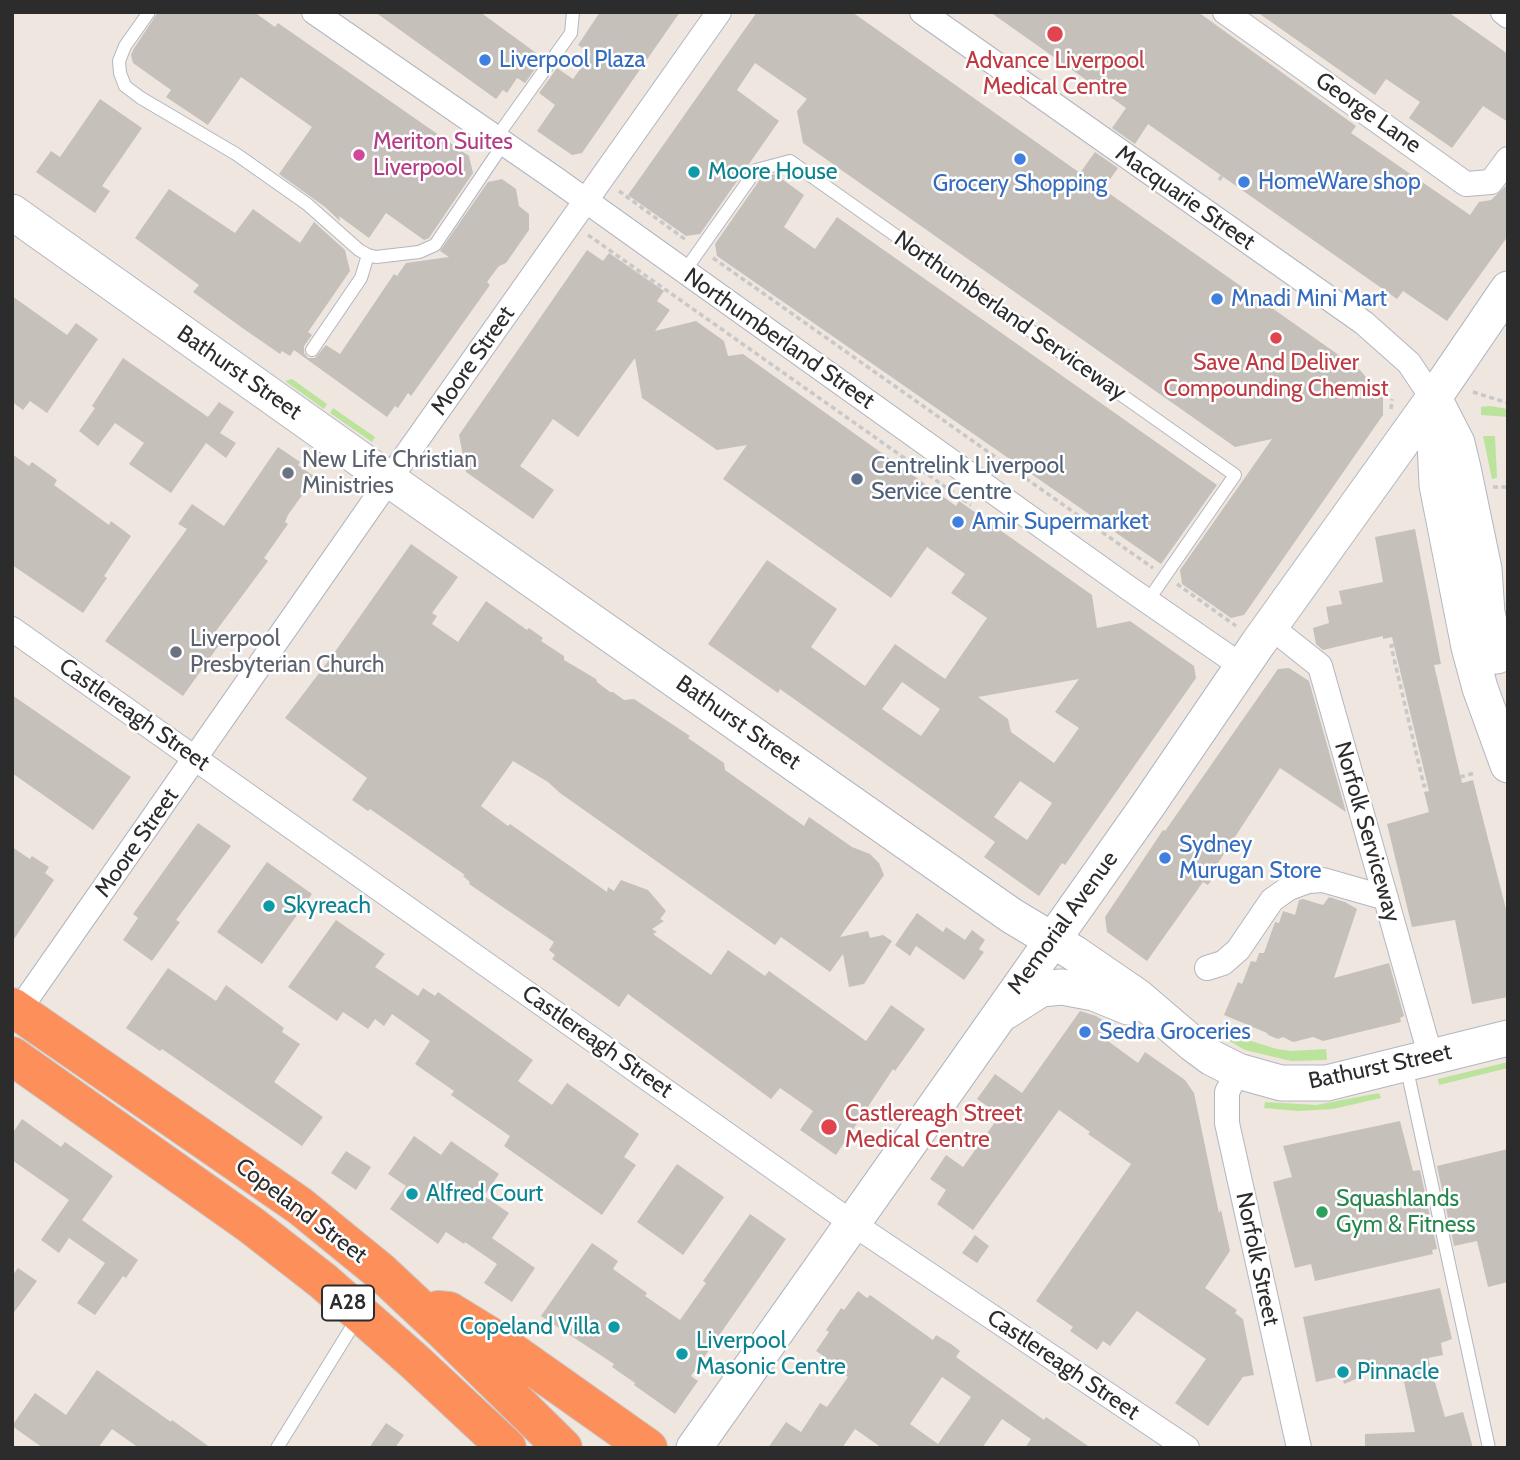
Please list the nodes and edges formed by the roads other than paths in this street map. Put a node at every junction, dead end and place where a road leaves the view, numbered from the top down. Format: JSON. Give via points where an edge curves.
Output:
{"nodes":[{"id":1,"x":149,"y":12,"type":"edge"},
{"id":2,"x":314,"y":12,"type":"edge"},
{"id":3,"x":573,"y":12,"type":"edge"},
{"id":4,"x":719,"y":12,"type":"edge"},
{"id":5,"x":922,"y":12,"type":"edge"},
{"id":6,"x":1225,"y":12,"type":"edge"},
{"id":7,"x":1503,"y":12,"type":"edge"},
{"id":8,"x":1508,"y":16,"type":"edge"},
{"id":9,"x":500,"y":141,"type":"junction"},
{"id":10,"x":1508,"y":159,"type":"edge"},
{"id":11,"x":587,"y":201,"type":"junction"},
{"id":12,"x":12,"y":212,"type":"edge"},
{"id":13,"x":368,"y":255,"type":"junction"},
{"id":14,"x":684,"y":272,"type":"junction"},
{"id":15,"x":1508,"y":289,"type":"edge"},
{"id":16,"x":312,"y":350,"type":"dead end"},
{"id":17,"x":1433,"y":399,"type":"junction"},
{"id":18,"x":389,"y":480,"type":"junction"},
{"id":19,"x":1147,"y":601,"type":"junction"},
{"id":20,"x":1271,"y":627,"type":"junction"},
{"id":21,"x":12,"y":629,"type":"edge"},
{"id":22,"x":1243,"y":667,"type":"junction"},
{"id":23,"x":1504,"y":737,"type":"edge"},
{"id":24,"x":196,"y":758,"type":"junction"},
{"id":25,"x":1386,"y":898,"type":"junction"},
{"id":26,"x":1051,"y":940,"type":"junction"},
{"id":27,"x":1207,"y":968,"type":"dead end"},
{"id":28,"x":14,"y":1013,"type":"edge"},
{"id":29,"x":993,"y":1021,"type":"junction"},
{"id":30,"x":1167,"y":1022,"type":"junction"},
{"id":31,"x":1508,"y":1038,"type":"edge"},
{"id":32,"x":12,"y":1056,"type":"edge"},
{"id":33,"x":1419,"y":1062,"type":"junction"},
{"id":34,"x":1238,"y":1071,"type":"junction"},
{"id":35,"x":852,"y":1223,"type":"junction"},
{"id":36,"x":360,"y":1313,"type":"junction"},
{"id":37,"x":426,"y":1315,"type":"junction"},
{"id":38,"x":277,"y":1448,"type":"edge"},
{"id":39,"x":507,"y":1448,"type":"edge"},
{"id":40,"x":563,"y":1448,"type":"edge"},
{"id":41,"x":649,"y":1448,"type":"edge"},
{"id":42,"x":694,"y":1448,"type":"edge"},
{"id":43,"x":1187,"y":1448,"type":"edge"},
{"id":44,"x":1298,"y":1448,"type":"edge"},
{"id":45,"x":1489,"y":1448,"type":"edge"}],
"edges":[{"from":1,"to":13,"type":"lane","via":[[119,61],[125,86],[236,154]]},
{"from":2,"to":9,"type":"street","name":"Northumberland Street"},
{"from":3,"to":9,"type":"lane","via":[[571,33]]},
{"from":4,"to":11,"type":"street","name":"Moore Street"},
{"from":5,"to":17,"type":"street","name":"Macquarie Street","via":[[1364,323],[1409,363]]},
{"from":6,"to":10,"type":"street","name":"George Lane","via":[[1466,184],[1492,182]]},
{"from":7,"to":8,"type":"street"},
{"from":9,"to":11,"type":"street","name":"Northumberland Street"},
{"from":9,"to":13,"type":"lane","via":[[435,244],[419,252]]},
{"from":11,"to":14,"type":"street","name":"Northumberland Street"},
{"from":11,"to":18,"type":"street","name":"Moore Street"},
{"from":12,"to":18,"type":"street","name":"Bathurst Street"},
{"from":13,"to":16,"type":"lane","via":[[361,278]]},
{"from":14,"to":19,"type":"street","name":"Northumberland Street"},
{"from":14,"to":19,"type":"lane","name":"Northumberland Serviceway","via":[[756,170],[790,161],[1235,475]]},
{"from":15,"to":17,"type":"street","name":"Memorial Avenue"},
{"from":17,"to":20,"type":"street","name":"Memorial Avenue"},
{"from":17,"to":23,"type":"street","via":[[1437,485],[1469,647],[1480,688]]},
{"from":18,"to":24,"type":"street","name":"Moore Street"},
{"from":18,"to":26,"type":"street","name":"Bathurst Street"},
{"from":19,"to":22,"type":"street","name":"Northumberland Street"},
{"from":20,"to":22,"type":"street","name":"Memorial Avenue"},
{"from":20,"to":25,"type":"street","name":"Norfolk Serviceway","via":[[1320,666]]},
{"from":21,"to":24,"type":"street","name":"Castlereagh Street"},
{"from":22,"to":26,"type":"street","name":"Memorial Avenue"},
{"from":24,"to":28,"type":"street","name":"Moore Street"},
{"from":24,"to":35,"type":"street","name":"Castlereagh Street"},
{"from":25,"to":27,"type":"street","via":[[1323,880],[1289,888],[1272,900],[1238,950],[1223,963]]},
{"from":25,"to":33,"type":"street","name":"Norfolk Serviceway"},
{"from":26,"to":29,"type":"street","name":"Memorial Avenue"},
{"from":26,"to":30,"type":"street","name":"Bathurst Street","via":[[1138,997]]},
{"from":28,"to":37,"type":"highway","name":"Copeland Street","number":"A28","via":[[300,1206]]},
{"from":29,"to":30,"type":"street","via":[[1041,989],[1062,987],[1094,993]]},
{"from":29,"to":35,"type":"street","name":"Memorial Avenue"},
{"from":30,"to":34,"type":"street","name":"Bathurst Street","via":[[1212,1058]]},
{"from":31,"to":33,"type":"street","name":"Bathurst Street"},
{"from":32,"to":36,"type":"highway","name":"Copeland Street","number":"A28","via":[[251,1225]]},
{"from":33,"to":34,"type":"street","name":"Bathurst Street","via":[[1328,1083],[1281,1083]]},
{"from":33,"to":45,"type":"lane","name":"Norfolk Serviceway"},
{"from":34,"to":44,"type":"street","name":"Norfolk Street","via":[[1227,1093],[1227,1123]]},
{"from":35,"to":42,"type":"street","name":"Memorial Avenue"},
{"from":35,"to":43,"type":"street","name":"Castlereagh Street"},
{"from":36,"to":38,"type":"lane"},
{"from":36,"to":39,"type":"highway","name":"Copeland Street","number":"A28"},
{"from":37,"to":40,"type":"highway","name":"Copeland Street","number":"A28"},
{"from":37,"to":41,"type":"highway","via":[[449,1311]]}]}
